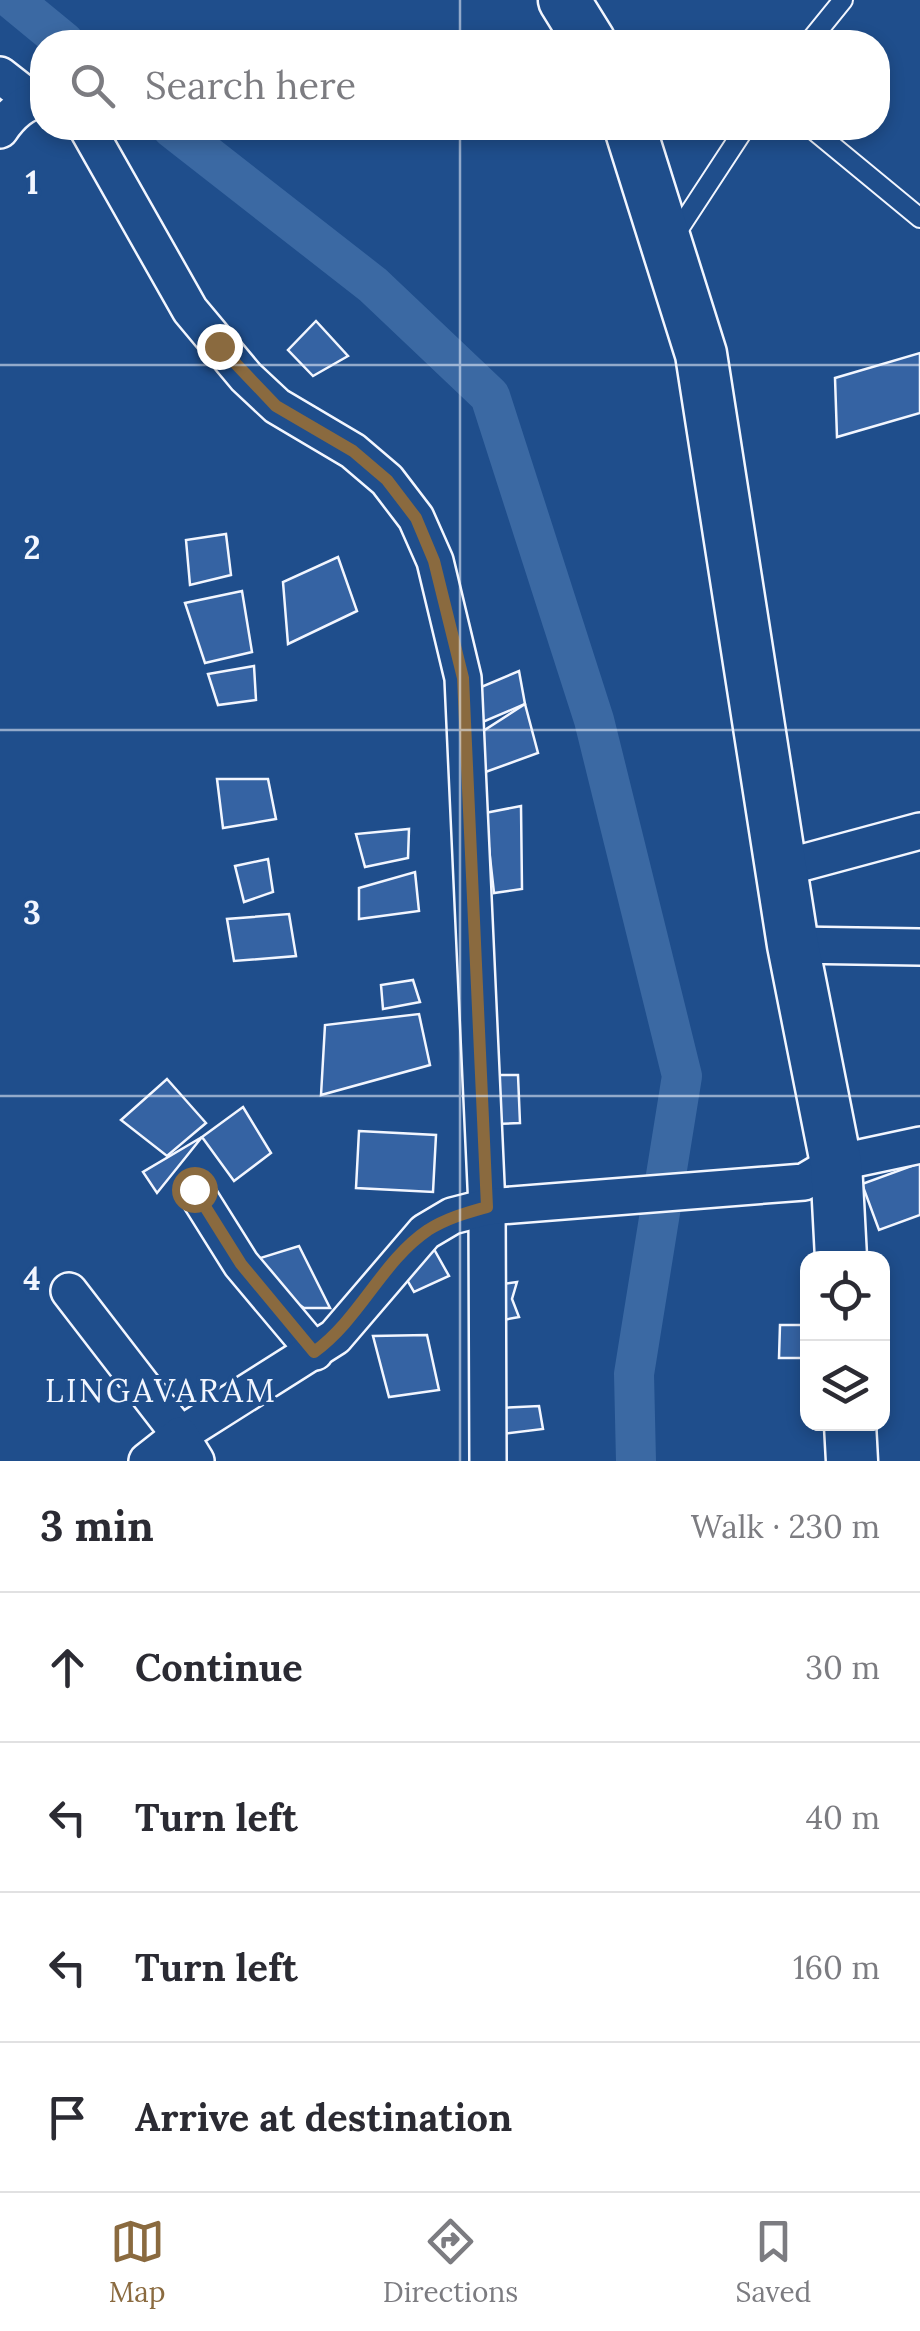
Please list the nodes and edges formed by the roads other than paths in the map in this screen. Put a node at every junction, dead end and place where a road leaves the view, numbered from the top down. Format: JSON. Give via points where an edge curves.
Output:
{"nodes":[{"id":1,"x":564,"y":0,"type":"edge"},
{"id":2,"x":843,"y":0,"type":"edge"},
{"id":3,"x":583,"y":30,"type":"edge"},
{"id":4,"x":819,"y":30,"type":"edge"},
{"id":5,"x":0,"y":74,"type":"edge"},
{"id":6,"x":30,"y":95,"type":"edge"},
{"id":7,"x":30,"y":105,"type":"edge"},
{"id":8,"x":0,"y":130,"type":"edge"},
{"id":9,"x":94,"y":140,"type":"edge"},
{"id":10,"x":634,"y":140,"type":"edge"},
{"id":11,"x":738,"y":140,"type":"edge"},
{"id":12,"x":826,"y":140,"type":"edge"},
{"id":13,"x":920,"y":218,"type":"edge"},
{"id":14,"x":667,"y":247,"type":"junction"},
{"id":15,"x":920,"y":831,"type":"edge"},
{"id":16,"x":782,"y":868,"type":"junction"},
{"id":17,"x":794,"y":945,"type":"junction"},
{"id":18,"x":920,"y":947,"type":"edge"},
{"id":19,"x":920,"y":1145,"type":"edge"},
{"id":20,"x":820,"y":1172,"type":"junction"},
{"id":21,"x":194,"y":1189,"type":"dead end"},
{"id":22,"x":501,"y":1207,"type":"junction"},
{"id":23,"x":839,"y":1251,"type":"edge"},
{"id":24,"x":69,"y":1292,"type":"dead end"},
{"id":25,"x":314,"y":1352,"type":"junction"},
{"id":26,"x":850,"y":1431,"type":"edge"},
{"id":27,"x":188,"y":1448,"type":"edge"},
{"id":28,"x":147,"y":1461,"type":"edge"},
{"id":29,"x":488,"y":1461,"type":"edge"},
{"id":30,"x":852,"y":1461,"type":"edge"}],
"edges":[{"from":1,"to":3,"type":"main road"},
{"from":2,"to":4,"type":"lane"},
{"from":5,"to":6,"type":"street"},
{"from":7,"to":8,"type":"street"},
{"from":9,"to":22,"type":"street","via":[[190,310],[276,406],[353,451],[387,480],[416,518],[434,561],[463,678]]},
{"from":10,"to":14,"type":"main road"},
{"from":11,"to":14,"type":"lane"},
{"from":12,"to":13,"type":"lane"},
{"from":14,"to":16,"type":"main road","via":[[701,354]]},
{"from":15,"to":16,"type":"street"},
{"from":16,"to":17,"type":"main road"},
{"from":17,"to":18,"type":"street"},
{"from":17,"to":20,"type":"main road"},
{"from":19,"to":20,"type":"street"},
{"from":20,"to":22,"type":"street"},
{"from":20,"to":23,"type":"main road"},
{"from":21,"to":25,"type":"street","via":[[241,1264]]},
{"from":22,"to":25,"type":"street","via":[[452,1216],[425,1232],[335,1337]]},
{"from":22,"to":29,"type":"street"},
{"from":24,"to":27,"type":"street"},
{"from":25,"to":27,"type":"street","via":[[256,1384]]},
{"from":26,"to":30,"type":"main road"},
{"from":27,"to":28,"type":"street"}]}
